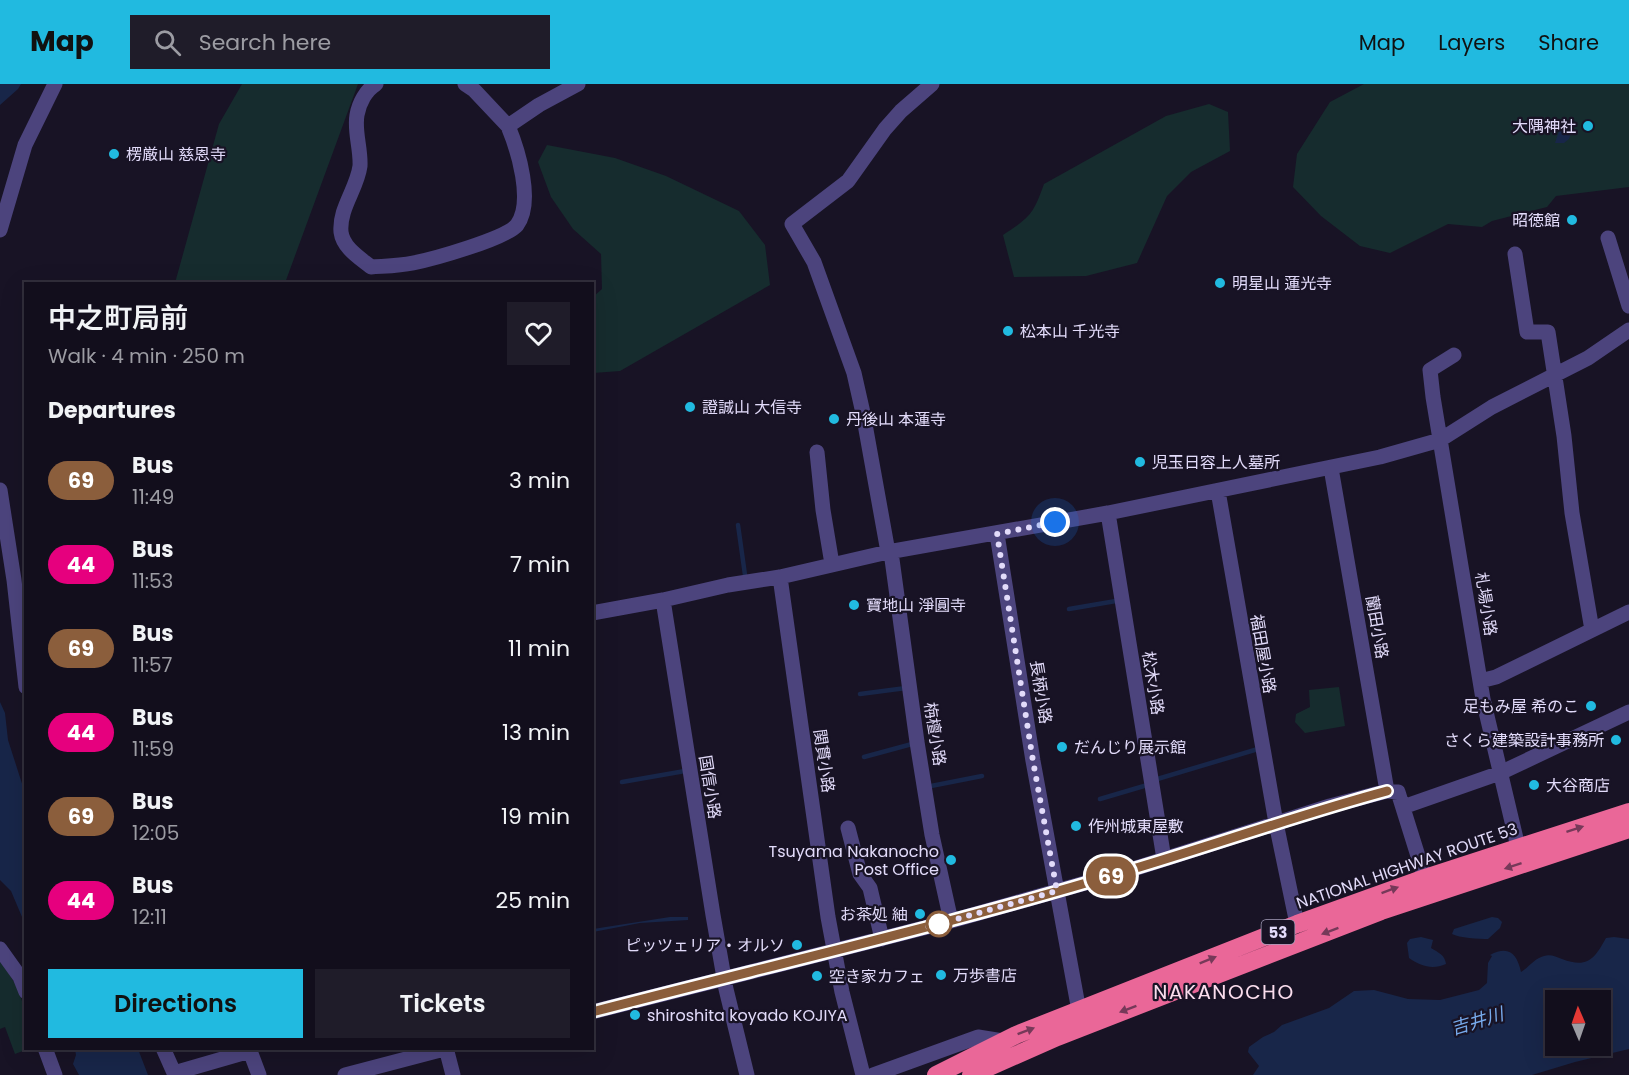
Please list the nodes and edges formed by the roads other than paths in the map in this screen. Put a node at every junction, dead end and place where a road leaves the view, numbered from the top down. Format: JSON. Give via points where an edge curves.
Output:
{"nodes":[{"id":1,"x":55,"y":84,"type":"edge"},
{"id":2,"x":376,"y":84,"type":"edge"},
{"id":3,"x":465,"y":84,"type":"edge"},
{"id":4,"x":578,"y":84,"type":"edge"},
{"id":5,"x":932,"y":84,"type":"edge"},
{"id":6,"x":508,"y":126,"type":"junction"},
{"id":7,"x":4,"y":203,"type":"edge"},
{"id":8,"x":0,"y":230,"type":"edge"},
{"id":9,"x":1608,"y":238,"type":"dead end"},
{"id":10,"x":1515,"y":254,"type":"dead end"},
{"id":11,"x":1629,"y":306,"type":"edge"},
{"id":12,"x":1629,"y":330,"type":"edge"},
{"id":13,"x":1454,"y":355,"type":"dead end"},
{"id":14,"x":1553,"y":375,"type":"junction"},
{"id":15,"x":1440,"y":440,"type":"junction"},
{"id":16,"x":817,"y":452,"type":"dead end"},
{"id":17,"x":1331,"y":468,"type":"junction"},
{"id":18,"x":0,"y":490,"type":"edge"},
{"id":19,"x":1218,"y":491,"type":"junction"},
{"id":20,"x":1108,"y":513,"type":"junction"},
{"id":21,"x":997,"y":534,"type":"junction"},
{"id":22,"x":890,"y":552,"type":"junction"},
{"id":23,"x":832,"y":564,"type":"junction"},
{"id":24,"x":780,"y":577,"type":"junction"},
{"id":25,"x":13,"y":597,"type":"edge"},
{"id":26,"x":663,"y":600,"type":"junction"},
{"id":27,"x":1629,"y":612,"type":"edge"},
{"id":28,"x":594,"y":613,"type":"edge"},
{"id":29,"x":1592,"y":630,"type":"junction"},
{"id":30,"x":24,"y":673,"type":"edge"},
{"id":31,"x":1480,"y":681,"type":"junction"},
{"id":32,"x":1629,"y":712,"type":"edge"},
{"id":33,"x":1500,"y":773,"type":"junction"},
{"id":34,"x":1387,"y":791,"type":"junction"},
{"id":35,"x":1403,"y":807,"type":"junction"},
{"id":36,"x":1629,"y":812,"type":"edge"},
{"id":37,"x":1276,"y":823,"type":"junction"},
{"id":38,"x":848,"y":828,"type":"dead end"},
{"id":39,"x":1629,"y":829,"type":"edge"},
{"id":40,"x":1518,"y":847,"type":"junction"},
{"id":41,"x":1164,"y":859,"type":"junction"},
{"id":42,"x":1428,"y":886,"type":"junction"},
{"id":43,"x":1057,"y":891,"type":"junction"},
{"id":44,"x":951,"y":921,"type":"junction"},
{"id":45,"x":1297,"y":924,"type":"junction"},
{"id":46,"x":882,"y":939,"type":"junction"},
{"id":47,"x":0,"y":949,"type":"edge"},
{"id":48,"x":834,"y":950,"type":"junction"},
{"id":49,"x":725,"y":978,"type":"junction"},
{"id":50,"x":24,"y":987,"type":"edge"},
{"id":51,"x":594,"y":1011,"type":"edge"},
{"id":52,"x":1079,"y":1011,"type":"junction"},
{"id":53,"x":1003,"y":1041,"type":"junction"},
{"id":54,"x":46,"y":1050,"type":"edge"},
{"id":55,"x":164,"y":1050,"type":"edge"},
{"id":56,"x":443,"y":1050,"type":"edge"},
{"id":57,"x":447,"y":1050,"type":"edge"},
{"id":58,"x":175,"y":1074,"type":"edge"},
{"id":59,"x":55,"y":1075,"type":"edge"},
{"id":60,"x":259,"y":1075,"type":"edge"},
{"id":61,"x":345,"y":1075,"type":"edge"},
{"id":62,"x":453,"y":1075,"type":"edge"},
{"id":63,"x":747,"y":1075,"type":"edge"},
{"id":64,"x":863,"y":1075,"type":"edge"},
{"id":65,"x":873,"y":1075,"type":"edge"},
{"id":66,"x":936,"y":1075,"type":"edge"},
{"id":67,"x":971,"y":1075,"type":"edge"}],
"edges":[{"from":1,"to":7,"type":"street","via":[[25,145]]},
{"from":2,"to":6,"type":"street","via":[[360,102],[356,117],[360,165],[344,209],[341,233],[346,245],[371,267],[411,263],[452,252],[504,234],[517,225],[524,204],[519,154]]},
{"from":3,"to":6,"type":"street"},
{"from":4,"to":6,"type":"street"},
{"from":5,"to":22,"type":"street","name":"栴檀小路","via":[[901,111],[848,181],[792,224],[814,262],[854,373]]},
{"from":7,"to":8,"type":"street"},
{"from":9,"to":11,"type":"street"},
{"from":10,"to":14,"type":"street","via":[[1527,332],[1548,332]]},
{"from":12,"to":14,"type":"street","via":[[1588,358]]},
{"from":13,"to":15,"type":"street","name":"札場小路","via":[[1430,370]]},
{"from":14,"to":15,"type":"street"},
{"from":14,"to":29,"type":"street"},
{"from":15,"to":17,"type":"street"},
{"from":15,"to":31,"type":"street","name":"札場小路"},
{"from":16,"to":23,"type":"street"},
{"from":17,"to":19,"type":"street"},
{"from":17,"to":34,"type":"street","name":"蘭田小路"},
{"from":18,"to":25,"type":"street","via":[[14,580],[22,588]]},
{"from":19,"to":20,"type":"street"},
{"from":19,"to":37,"type":"street","name":"福田屋小路"},
{"from":20,"to":21,"type":"street"},
{"from":20,"to":41,"type":"street","name":"松木小路"},
{"from":21,"to":22,"type":"street"},
{"from":21,"to":43,"type":"street","name":"長柄小路"},
{"from":22,"to":23,"type":"street"},
{"from":22,"to":44,"type":"street","name":"栴檀小路","via":[[932,835]]},
{"from":23,"to":24,"type":"street"},
{"from":24,"to":26,"type":"street"},
{"from":24,"to":48,"type":"street","name":"関貫小路"},
{"from":25,"to":30,"type":"street"},
{"from":26,"to":28,"type":"street"},
{"from":26,"to":49,"type":"street","name":"国信小路"},
{"from":27,"to":29,"type":"street"},
{"from":29,"to":31,"type":"street","via":[[1497,677]]},
{"from":31,"to":33,"type":"street","name":"札場小路"},
{"from":32,"to":33,"type":"street"},
{"from":33,"to":35,"type":"street"},
{"from":33,"to":40,"type":"street","name":"札場小路"},
{"from":34,"to":35,"type":"street","via":[[1398,792]]},
{"from":34,"to":37,"type":"street"},
{"from":35,"to":42,"type":"street"},
{"from":40,"to":36,"type":"highway","name":"NATIONAL HIGHWAY ROUTE 53","number":"53","one_way":true},
{"from":37,"to":41,"type":"street"},
{"from":37,"to":45,"type":"street","name":"福田屋小路"},
{"from":38,"to":46,"type":"street","via":[[860,874],[870,888]]},
{"from":39,"to":42,"type":"highway","name":"NATIONAL HIGHWAY ROUTE 53","number":"53","one_way":true},
{"from":40,"to":42,"type":"highway","name":"NATIONAL HIGHWAY ROUTE 53","number":"53"},
{"from":41,"to":43,"type":"street"},
{"from":45,"to":42,"type":"highway","name":"NATIONAL HIGHWAY ROUTE 53","number":"53","one_way":true},
{"from":42,"to":67,"type":"highway","name":"NATIONAL HIGHWAY ROUTE 53","number":"53","one_way":true,"via":[[1382,911],[1057,1037]]},
{"from":43,"to":44,"type":"street"},
{"from":43,"to":52,"type":"street","name":"長柄小路"},
{"from":44,"to":46,"type":"street"},
{"from":52,"to":45,"type":"highway","name":"NATIONAL HIGHWAY ROUTE 53","number":"53","one_way":true},
{"from":46,"to":48,"type":"street"},
{"from":47,"to":50,"type":"street"},
{"from":48,"to":49,"type":"street"},
{"from":48,"to":64,"type":"street","name":"関貫小路"},
{"from":49,"to":51,"type":"street"},
{"from":49,"to":63,"type":"street","name":"国信小路"},
{"from":53,"to":52,"type":"highway","name":"NATIONAL HIGHWAY ROUTE 53","number":"53","one_way":true},
{"from":53,"to":65,"type":"street","via":[[978,1037]]},
{"from":53,"to":66,"type":"highway","name":"NATIONAL HIGHWAY ROUTE 53","number":"53"},
{"from":54,"to":59,"type":"street"},
{"from":55,"to":58,"type":"street"},
{"from":56,"to":61,"type":"street"},
{"from":57,"to":62,"type":"street"},
{"from":58,"to":60,"type":"street","via":[[250,1051]]}]}
